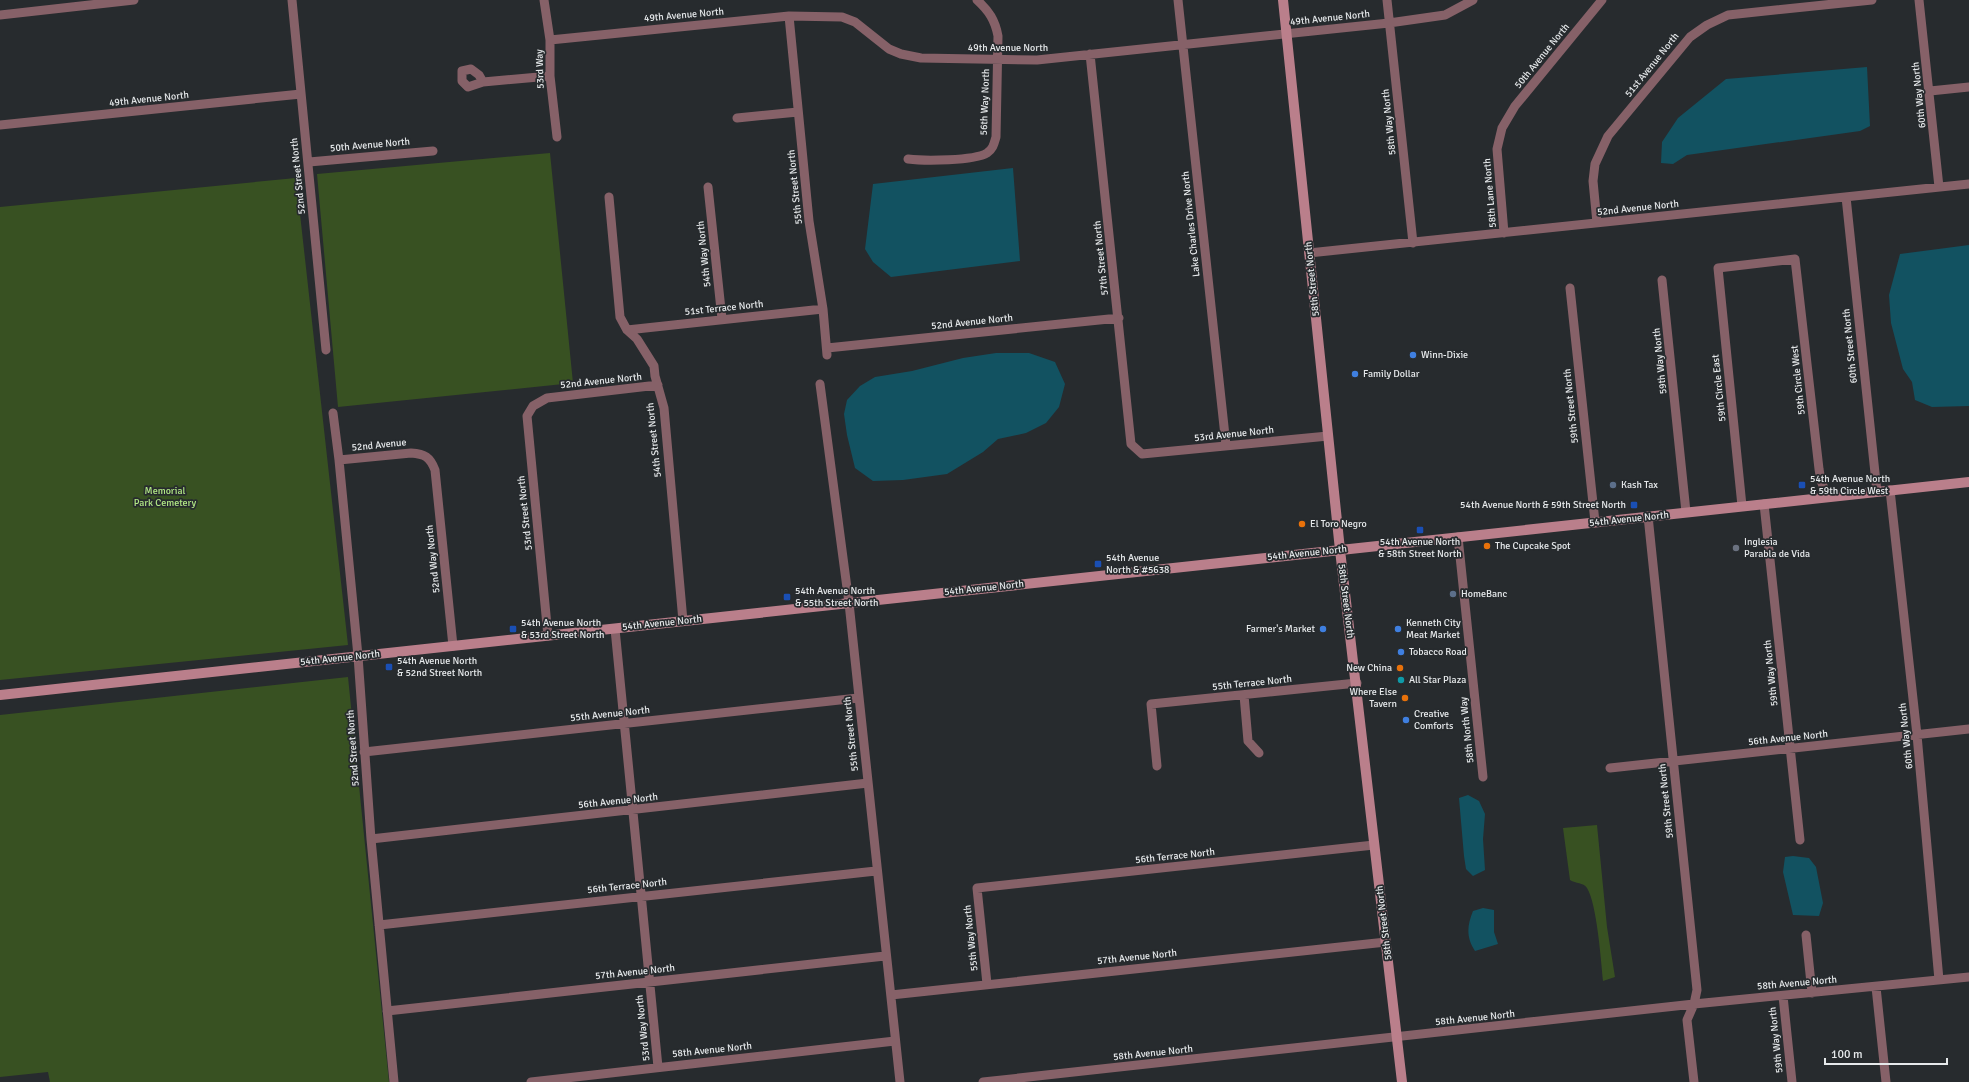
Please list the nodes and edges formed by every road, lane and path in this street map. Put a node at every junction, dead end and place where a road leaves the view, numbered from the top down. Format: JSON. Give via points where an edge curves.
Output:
{"nodes":[{"id":1,"x":134,"y":0,"type":"edge"},
{"id":2,"x":292,"y":0,"type":"edge"},
{"id":3,"x":544,"y":0,"type":"edge"},
{"id":4,"x":976,"y":0,"type":"edge"},
{"id":5,"x":1178,"y":0,"type":"edge"},
{"id":6,"x":1283,"y":0,"type":"edge"},
{"id":7,"x":1387,"y":0,"type":"edge"},
{"id":8,"x":1473,"y":0,"type":"edge"},
{"id":9,"x":1602,"y":0,"type":"edge"},
{"id":10,"x":1872,"y":0,"type":"edge"},
{"id":11,"x":1919,"y":0,"type":"edge"},
{"id":12,"x":1777,"y":5,"type":"edge"},
{"id":13,"x":0,"y":15,"type":"edge"},
{"id":14,"x":789,"y":16,"type":"junction"},
{"id":15,"x":1389,"y":23,"type":"junction"},
{"id":16,"x":1286,"y":34,"type":"junction"},
{"id":17,"x":550,"y":40,"type":"junction"},
{"id":18,"x":1183,"y":44,"type":"junction"},
{"id":19,"x":1090,"y":54,"type":"junction"},
{"id":20,"x":998,"y":59,"type":"junction"},
{"id":21,"x":550,"y":76,"type":"junction"},
{"id":22,"x":483,"y":82,"type":"dead end"},
{"id":23,"x":1969,"y":87,"type":"edge"},
{"id":24,"x":1930,"y":91,"type":"junction"},
{"id":25,"x":301,"y":94,"type":"junction"},
{"id":26,"x":798,"y":112,"type":"junction"},
{"id":27,"x":737,"y":118,"type":"dead end"},
{"id":28,"x":0,"y":125,"type":"edge"},
{"id":29,"x":1502,"y":128,"type":"joint"},
{"id":30,"x":557,"y":137,"type":"dead end"},
{"id":31,"x":433,"y":151,"type":"dead end"},
{"id":32,"x":908,"y":159,"type":"dead end"},
{"id":33,"x":308,"y":162,"type":"junction"},
{"id":34,"x":1969,"y":184,"type":"edge"},
{"id":35,"x":708,"y":187,"type":"dead end"},
{"id":36,"x":1939,"y":187,"type":"junction"},
{"id":37,"x":609,"y":197,"type":"dead end"},
{"id":38,"x":1846,"y":197,"type":"junction"},
{"id":39,"x":1597,"y":223,"type":"junction"},
{"id":40,"x":1504,"y":233,"type":"junction"},
{"id":41,"x":1413,"y":243,"type":"junction"},
{"id":42,"x":1309,"y":253,"type":"junction"},
{"id":43,"x":1795,"y":258,"type":"joint"},
{"id":44,"x":1662,"y":280,"type":"dead end"},
{"id":45,"x":1570,"y":288,"type":"dead end"},
{"id":46,"x":822,"y":309,"type":"junction"},
{"id":47,"x":1119,"y":318,"type":"junction"},
{"id":48,"x":722,"y":319,"type":"junction"},
{"id":49,"x":627,"y":330,"type":"junction"},
{"id":50,"x":326,"y":350,"type":"dead end"},
{"id":51,"x":827,"y":351,"type":"joint"},
{"id":52,"x":820,"y":384,"type":"dead end"},
{"id":53,"x":658,"y":385,"type":"junction"},
{"id":54,"x":547,"y":398,"type":"joint"},
{"id":55,"x":333,"y":413,"type":"dead end"},
{"id":56,"x":1328,"y":436,"type":"junction"},
{"id":57,"x":1226,"y":446,"type":"junction"},
{"id":58,"x":1142,"y":454,"type":"joint"},
{"id":59,"x":340,"y":460,"type":"junction"},
{"id":60,"x":435,"y":470,"type":"joint"},
{"id":61,"x":1969,"y":482,"type":"edge"},
{"id":62,"x":1890,"y":490,"type":"junction"},
{"id":63,"x":1877,"y":492,"type":"junction"},
{"id":64,"x":1828,"y":497,"type":"junction"},
{"id":65,"x":1764,"y":504,"type":"junction"},
{"id":66,"x":1742,"y":506,"type":"junction"},
{"id":67,"x":1686,"y":512,"type":"junction"},
{"id":68,"x":1648,"y":516,"type":"junction"},
{"id":69,"x":1595,"y":522,"type":"junction"},
{"id":70,"x":1458,"y":537,"type":"junction"},
{"id":71,"x":1340,"y":550,"type":"junction"},
{"id":72,"x":849,"y":603,"type":"junction"},
{"id":73,"x":683,"y":621,"type":"junction"},
{"id":74,"x":615,"y":628,"type":"junction"},
{"id":75,"x":548,"y":636,"type":"junction"},
{"id":76,"x":453,"y":646,"type":"junction"},
{"id":77,"x":358,"y":656,"type":"junction"},
{"id":78,"x":1356,"y":683,"type":"junction"},
{"id":79,"x":0,"y":695,"type":"edge"},
{"id":80,"x":1244,"y":695,"type":"junction"},
{"id":81,"x":858,"y":698,"type":"junction"},
{"id":82,"x":624,"y":724,"type":"junction"},
{"id":83,"x":1969,"y":729,"type":"edge"},
{"id":84,"x":1917,"y":735,"type":"junction"},
{"id":85,"x":1791,"y":748,"type":"junction"},
{"id":86,"x":364,"y":752,"type":"junction"},
{"id":87,"x":1259,"y":753,"type":"dead end"},
{"id":88,"x":1673,"y":761,"type":"junction"},
{"id":89,"x":1157,"y":766,"type":"dead end"},
{"id":90,"x":1610,"y":768,"type":"dead end"},
{"id":91,"x":1483,"y":777,"type":"dead end"},
{"id":92,"x":868,"y":783,"type":"junction"},
{"id":93,"x":633,"y":811,"type":"junction"},
{"id":94,"x":371,"y":839,"type":"junction"},
{"id":95,"x":1800,"y":840,"type":"dead end"},
{"id":96,"x":1374,"y":845,"type":"junction"},
{"id":97,"x":876,"y":871,"type":"junction"},
{"id":98,"x":977,"y":888,"type":"joint"},
{"id":99,"x":641,"y":896,"type":"junction"},
{"id":100,"x":379,"y":925,"type":"junction"},
{"id":101,"x":1806,"y":936,"type":"dead end"},
{"id":102,"x":1386,"y":942,"type":"junction"},
{"id":103,"x":885,"y":956,"type":"junction"},
{"id":104,"x":1969,"y":977,"type":"edge"},
{"id":105,"x":1939,"y":980,"type":"junction"},
{"id":106,"x":649,"y":982,"type":"junction"},
{"id":107,"x":987,"y":984,"type":"junction"},
{"id":108,"x":1876,"y":987,"type":"junction"},
{"id":109,"x":1812,"y":993,"type":"junction"},
{"id":110,"x":891,"y":995,"type":"junction"},
{"id":111,"x":1783,"y":996,"type":"junction"},
{"id":112,"x":1694,"y":1004,"type":"junction"},
{"id":113,"x":387,"y":1012,"type":"junction"},
{"id":114,"x":1397,"y":1038,"type":"junction"},
{"id":115,"x":895,"y":1041,"type":"junction"},
{"id":116,"x":658,"y":1067,"type":"junction"},
{"id":117,"x":394,"y":1082,"type":"edge"},
{"id":118,"x":531,"y":1082,"type":"edge"},
{"id":119,"x":900,"y":1082,"type":"edge"},
{"id":120,"x":983,"y":1082,"type":"edge"},
{"id":121,"x":1402,"y":1082,"type":"edge"},
{"id":122,"x":1694,"y":1082,"type":"edge"},
{"id":123,"x":1792,"y":1082,"type":"edge"},
{"id":124,"x":1886,"y":1082,"type":"edge"}],
"edges":[{"from":1,"to":13,"type":"street"},
{"from":2,"to":25,"type":"street","name":"52nd Street North"},
{"from":3,"to":17,"type":"street","name":"53rd Way"},
{"from":4,"to":20,"type":"street","name":"56th Way North","via":[[988,11],[996,24]]},
{"from":5,"to":18,"type":"street","name":"Lake Charles Drive North"},
{"from":6,"to":16,"type":"main road","name":"58th Street North"},
{"from":7,"to":15,"type":"street","name":"58th Way North"},
{"from":8,"to":15,"type":"street","name":"49th Avenue North","via":[[1445,15]]},
{"from":9,"to":29,"type":"street","name":"50th Avenue North","via":[[1515,106]]},
{"from":10,"to":12,"type":"street","name":"51st Avenue North"},
{"from":11,"to":24,"type":"street","name":"60th Way North"},
{"from":12,"to":39,"type":"street","name":"51st Avenue North","via":[[1728,15],[1690,37],[1608,136],[1595,164],[1593,181]]},
{"from":14,"to":17,"type":"street","name":"49th Avenue North"},
{"from":14,"to":20,"type":"street","name":"49th Avenue North","via":[[842,16],[855,22],[889,49],[901,54],[921,58]]},
{"from":14,"to":26,"type":"street","name":"55th Street North"},
{"from":15,"to":16,"type":"street","name":"49th Avenue North"},
{"from":15,"to":41,"type":"street","name":"58th Way North"},
{"from":16,"to":18,"type":"street","name":"49th Avenue North"},
{"from":16,"to":42,"type":"main road","name":"58th Street North"},
{"from":17,"to":21,"type":"street","name":"53rd Way"},
{"from":18,"to":19,"type":"street","name":"49th Avenue North"},
{"from":18,"to":57,"type":"street","name":"Lake Charles Drive North"},
{"from":19,"to":20,"type":"street","name":"49th Avenue North","via":[[1037,60]]},
{"from":19,"to":47,"type":"street","name":"57th Street North"},
{"from":20,"to":32,"type":"street","name":"56th Way North","via":[[996,137],[993,148],[986,154],[977,156],[939,160]]},
{"from":21,"to":22,"type":"street"},
{"from":21,"to":30,"type":"street","name":"53rd Way"},
{"from":23,"to":24,"type":"street"},
{"from":24,"to":36,"type":"street","name":"60th Way North"},
{"from":25,"to":28,"type":"street","name":"49th Avenue North"},
{"from":25,"to":33,"type":"street","name":"52nd Street North"},
{"from":26,"to":27,"type":"street"},
{"from":26,"to":46,"type":"street","name":"55th Street North","via":[[809,222]]},
{"from":29,"to":40,"type":"street","name":"58th Lane North","via":[[1497,149]]},
{"from":31,"to":33,"type":"street","name":"50th Avenue North"},
{"from":33,"to":50,"type":"street","name":"52nd Street North"},
{"from":34,"to":36,"type":"street","name":"52nd Avenue North"},
{"from":35,"to":48,"type":"street","name":"54th Way North"},
{"from":36,"to":38,"type":"street","name":"52nd Avenue North"},
{"from":37,"to":49,"type":"street","name":"54th Street North","via":[[620,317]]},
{"from":38,"to":39,"type":"street","name":"52nd Avenue North"},
{"from":38,"to":63,"type":"street","name":"60th Street North"},
{"from":39,"to":40,"type":"street","name":"52nd Avenue North"},
{"from":40,"to":41,"type":"street","name":"52nd Avenue North"},
{"from":41,"to":42,"type":"street","name":"52nd Avenue North"},
{"from":42,"to":56,"type":"main road","name":"58th Street North"},
{"from":43,"to":64,"type":"street","name":"59th Circle West","via":[[1819,469]]},
{"from":43,"to":66,"type":"street","name":"59th Circle East","via":[[1718,268]]},
{"from":44,"to":67,"type":"street","name":"59th Way North"},
{"from":45,"to":69,"type":"street","name":"59th Street North"},
{"from":46,"to":48,"type":"street","name":"51st Terrace North"},
{"from":46,"to":51,"type":"street","name":"55th Street North"},
{"from":47,"to":51,"type":"street","name":"52nd Avenue North"},
{"from":47,"to":58,"type":"street","name":"57th Street North","via":[[1131,444]]},
{"from":48,"to":49,"type":"street","name":"51st Terrace North"},
{"from":49,"to":53,"type":"street","name":"54th Street North","via":[[637,339],[654,366]]},
{"from":52,"to":72,"type":"street","name":"55th Street North"},
{"from":53,"to":54,"type":"street","name":"52nd Avenue North"},
{"from":53,"to":73,"type":"street","name":"54th Street North","via":[[664,408]]},
{"from":54,"to":75,"type":"street","name":"53rd Street North","via":[[533,406],[527,416]]},
{"from":55,"to":59,"type":"street","name":"52nd Street North"},
{"from":56,"to":57,"type":"street","name":"53rd Avenue North"},
{"from":56,"to":71,"type":"main road","name":"58th Street North"},
{"from":57,"to":58,"type":"street","name":"53rd Avenue North"},
{"from":59,"to":60,"type":"street","name":"52nd Avenue","via":[[421,454],[432,460]]},
{"from":59,"to":77,"type":"street","name":"52nd Street North"},
{"from":60,"to":76,"type":"street","name":"52nd Way North"},
{"from":61,"to":62,"type":"main road","name":"54th Avenue North"},
{"from":62,"to":63,"type":"main road","name":"54th Avenue North"},
{"from":62,"to":84,"type":"street","name":"60th Way North"},
{"from":63,"to":64,"type":"main road","name":"54th Avenue North"},
{"from":64,"to":65,"type":"main road","name":"54th Avenue North"},
{"from":65,"to":66,"type":"main road","name":"54th Avenue North"},
{"from":65,"to":85,"type":"street","name":"59th Way North"},
{"from":66,"to":67,"type":"main road","name":"54th Avenue North"},
{"from":67,"to":68,"type":"main road","name":"54th Avenue North"},
{"from":68,"to":69,"type":"main road","name":"54th Avenue North"},
{"from":68,"to":88,"type":"street","name":"59th Street North"},
{"from":69,"to":70,"type":"main road","name":"54th Avenue North"},
{"from":70,"to":71,"type":"main road","name":"54th Avenue North"},
{"from":70,"to":91,"type":"street","name":"58th North Way"},
{"from":71,"to":72,"type":"main road","name":"54th Avenue North"},
{"from":71,"to":78,"type":"main road","name":"58th Street North"},
{"from":72,"to":73,"type":"main road","name":"54th Avenue North"},
{"from":72,"to":81,"type":"street","name":"55th Street North"},
{"from":73,"to":74,"type":"main road","name":"54th Avenue North"},
{"from":74,"to":75,"type":"main road","name":"54th Avenue North"},
{"from":74,"to":82,"type":"street","name":"53rd Way North"},
{"from":75,"to":76,"type":"main road","name":"54th Avenue North"},
{"from":76,"to":77,"type":"main road","name":"54th Avenue North"},
{"from":77,"to":79,"type":"main road","name":"54th Avenue North"},
{"from":77,"to":86,"type":"street","name":"52nd Street North"},
{"from":78,"to":80,"type":"street","name":"55th Terrace North"},
{"from":78,"to":96,"type":"main road","name":"58th Street North"},
{"from":80,"to":87,"type":"street","via":[[1248,741]]},
{"from":80,"to":89,"type":"street","name":"55th Terrace North","via":[[1151,704]]},
{"from":81,"to":82,"type":"street","name":"55th Avenue North"},
{"from":81,"to":92,"type":"street","name":"55th Street North"},
{"from":82,"to":86,"type":"street","name":"55th Avenue North"},
{"from":82,"to":93,"type":"street","name":"53rd Way North"},
{"from":83,"to":84,"type":"street","name":"56th Avenue North"},
{"from":84,"to":85,"type":"street","name":"56th Avenue North"},
{"from":84,"to":105,"type":"street","name":"60th Way North"},
{"from":85,"to":88,"type":"street","name":"56th Avenue North"},
{"from":85,"to":95,"type":"street","name":"59th Way North"},
{"from":86,"to":94,"type":"street","name":"52nd Street North"},
{"from":88,"to":90,"type":"street","name":"56th Avenue North"},
{"from":88,"to":112,"type":"street","name":"59th Street North","via":[[1697,990]]},
{"from":92,"to":93,"type":"street","name":"56th Avenue North"},
{"from":92,"to":97,"type":"street","name":"55th Street North"},
{"from":93,"to":94,"type":"street","name":"56th Avenue North"},
{"from":93,"to":99,"type":"street","name":"53rd Way North"},
{"from":94,"to":100,"type":"street","name":"52nd Street North"},
{"from":96,"to":98,"type":"street","name":"56th Terrace North"},
{"from":96,"to":102,"type":"main road","name":"58th Street North"},
{"from":97,"to":99,"type":"street","name":"56th Terrace North"},
{"from":97,"to":103,"type":"street","name":"55th Street North"},
{"from":98,"to":107,"type":"street","name":"55th Way North"},
{"from":99,"to":100,"type":"street","name":"56th Terrace North"},
{"from":99,"to":106,"type":"street","name":"53rd Way North"},
{"from":100,"to":113,"type":"street","name":"52nd Street North"},
{"from":101,"to":109,"type":"street"},
{"from":102,"to":107,"type":"street","name":"57th Avenue North"},
{"from":102,"to":114,"type":"main road","name":"58th Street North"},
{"from":103,"to":106,"type":"street","name":"57th Avenue North"},
{"from":103,"to":110,"type":"street","name":"55th Street North"},
{"from":104,"to":105,"type":"street","name":"58th Avenue North"},
{"from":105,"to":108,"type":"street","name":"58th Avenue North"},
{"from":106,"to":113,"type":"street","name":"57th Avenue North"},
{"from":106,"to":116,"type":"street","name":"53rd Way North"},
{"from":107,"to":110,"type":"street","name":"57th Avenue North"},
{"from":108,"to":109,"type":"street","name":"58th Avenue North"},
{"from":108,"to":124,"type":"street"},
{"from":109,"to":111,"type":"street","name":"58th Avenue North"},
{"from":110,"to":115,"type":"street","name":"55th Street North"},
{"from":111,"to":112,"type":"street","name":"58th Avenue North"},
{"from":111,"to":123,"type":"street","name":"59th Way North"},
{"from":112,"to":114,"type":"street","name":"58th Avenue North"},
{"from":112,"to":122,"type":"street","name":"59th Street North","via":[[1687,1020]]},
{"from":113,"to":117,"type":"street","name":"52nd Street North"},
{"from":114,"to":120,"type":"street","name":"58th Avenue North"},
{"from":114,"to":121,"type":"main road","name":"58th Street North"},
{"from":115,"to":116,"type":"street","name":"58th Avenue North"},
{"from":115,"to":119,"type":"street","name":"55th Street North"},
{"from":116,"to":118,"type":"street","name":"58th Avenue North"}]}
